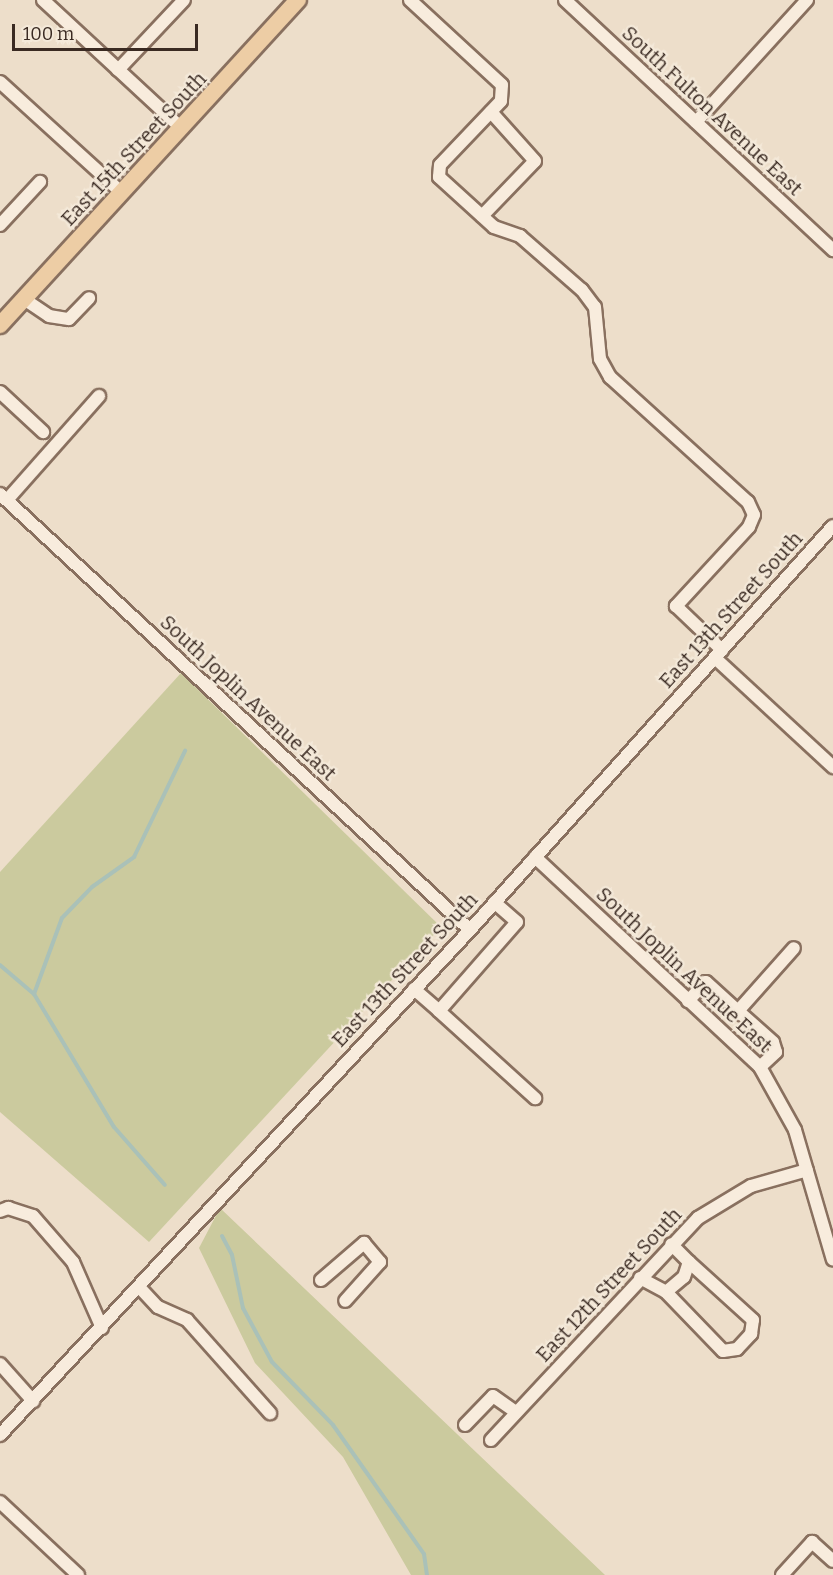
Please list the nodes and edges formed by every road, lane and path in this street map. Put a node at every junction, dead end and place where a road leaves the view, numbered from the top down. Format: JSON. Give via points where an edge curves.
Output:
{"nodes":[{"id":1,"x":42,"y":0,"type":"edge"},
{"id":2,"x":184,"y":0,"type":"edge"},
{"id":3,"x":298,"y":0,"type":"edge"},
{"id":4,"x":410,"y":0,"type":"edge"},
{"id":5,"x":565,"y":0,"type":"edge"},
{"id":6,"x":807,"y":0,"type":"edge"},
{"id":7,"x":118,"y":70,"type":"junction"},
{"id":8,"x":0,"y":82,"type":"edge"},
{"id":9,"x":491,"y":112,"type":"junction"},
{"id":10,"x":696,"y":122,"type":"junction"},
{"id":11,"x":181,"y":128,"type":"junction"},
{"id":12,"x":40,"y":182,"type":"dead end"},
{"id":13,"x":122,"y":193,"type":"junction"},
{"id":14,"x":482,"y":216,"type":"junction"},
{"id":15,"x":0,"y":225,"type":"edge"},
{"id":16,"x":833,"y":250,"type":"edge"},
{"id":17,"x":89,"y":298,"type":"dead end"},
{"id":18,"x":24,"y":299,"type":"junction"},
{"id":19,"x":0,"y":325,"type":"edge"},
{"id":20,"x":0,"y":392,"type":"edge"},
{"id":21,"x":99,"y":396,"type":"dead end"},
{"id":22,"x":43,"y":432,"type":"dead end"},
{"id":23,"x":4,"y":497,"type":"edge"},
{"id":24,"x":833,"y":526,"type":"edge"},
{"id":25,"x":718,"y":654,"type":"junction"},
{"id":26,"x":833,"y":766,"type":"edge"},
{"id":27,"x":535,"y":857,"type":"junction"},
{"id":28,"x":494,"y":902,"type":"junction"},
{"id":29,"x":470,"y":930,"type":"junction"},
{"id":30,"x":794,"y":948,"type":"dead end"},
{"id":31,"x":414,"y":989,"type":"junction"},
{"id":32,"x":688,"y":1001,"type":"junction"},
{"id":33,"x":439,"y":1011,"type":"junction"},
{"id":34,"x":738,"y":1011,"type":"junction"},
{"id":35,"x":760,"y":1066,"type":"junction"},
{"id":36,"x":535,"y":1098,"type":"dead end"},
{"id":37,"x":807,"y":1170,"type":"junction"},
{"id":38,"x":0,"y":1211,"type":"edge"},
{"id":39,"x":671,"y":1244,"type":"junction"},
{"id":40,"x":833,"y":1260,"type":"edge"},
{"id":41,"x":689,"y":1262,"type":"junction"},
{"id":42,"x":640,"y":1278,"type":"junction"},
{"id":43,"x":321,"y":1280,"type":"dead end"},
{"id":44,"x":140,"y":1288,"type":"junction"},
{"id":45,"x":666,"y":1292,"type":"junction"},
{"id":46,"x":345,"y":1301,"type":"dead end"},
{"id":47,"x":102,"y":1328,"type":"junction"},
{"id":48,"x":0,"y":1364,"type":"edge"},
{"id":49,"x":33,"y":1401,"type":"junction"},
{"id":50,"x":516,"y":1412,"type":"junction"},
{"id":51,"x":270,"y":1413,"type":"dead end"},
{"id":52,"x":465,"y":1425,"type":"dead end"},
{"id":53,"x":0,"y":1435,"type":"edge"},
{"id":54,"x":491,"y":1440,"type":"dead end"},
{"id":55,"x":0,"y":1502,"type":"edge"},
{"id":56,"x":833,"y":1561,"type":"edge"},
{"id":57,"x":78,"y":1575,"type":"edge"},
{"id":58,"x":782,"y":1575,"type":"edge"}],
"edges":[{"from":1,"to":7,"type":"street"},
{"from":2,"to":7,"type":"street"},
{"from":3,"to":11,"type":"main road","name":"East 15th Street South"},
{"from":4,"to":9,"type":"street","via":[[502,85],[501,101]]},
{"from":5,"to":10,"type":"street","name":"South Fulton Avenue East"},
{"from":6,"to":10,"type":"street"},
{"from":7,"to":11,"type":"street"},
{"from":8,"to":13,"type":"street"},
{"from":9,"to":14,"type":"street","via":[[535,161]]},
{"from":9,"to":14,"type":"street","via":[[440,165],[439,177]]},
{"from":10,"to":16,"type":"street","name":"South Fulton Avenue East"},
{"from":11,"to":13,"type":"main road","name":"East 15th Street South"},
{"from":12,"to":15,"type":"street"},
{"from":13,"to":18,"type":"main road","name":"East 15th Street South"},
{"from":14,"to":25,"type":"street","via":[[520,236],[582,290],[595,307],[600,359],[610,377],[748,502],[754,515],[749,527],[676,606]]},
{"from":17,"to":18,"type":"street","via":[[69,318],[49,316]]},
{"from":18,"to":19,"type":"main road","name":"East 15th Street South"},
{"from":20,"to":22,"type":"street"},
{"from":21,"to":23,"type":"street"},
{"from":23,"to":29,"type":"street","name":"South Joplin Avenue East"},
{"from":24,"to":25,"type":"street","name":"East 13th Street South"},
{"from":25,"to":26,"type":"street"},
{"from":25,"to":27,"type":"street","name":"East 13th Street South"},
{"from":27,"to":28,"type":"street","name":"East 13th Street South"},
{"from":27,"to":32,"type":"street","name":"South Joplin Avenue East"},
{"from":28,"to":29,"type":"street","name":"East 13th Street South"},
{"from":28,"to":33,"type":"street","via":[[517,922]]},
{"from":29,"to":31,"type":"street","name":"East 13th Street South"},
{"from":30,"to":34,"type":"street"},
{"from":31,"to":33,"type":"street"},
{"from":31,"to":44,"type":"street","name":"East 13th Street South"},
{"from":32,"to":34,"type":"street","via":[[706,982]]},
{"from":32,"to":35,"type":"street","name":"South Joplin Avenue East"},
{"from":33,"to":36,"type":"street"},
{"from":34,"to":35,"type":"street","via":[[773,1042],[776,1052]]},
{"from":35,"to":37,"type":"street","name":"South Joplin Avenue East","via":[[778,1092]]},
{"from":37,"to":39,"type":"street","name":"East 12th Street South","via":[[724,1200]]},
{"from":37,"to":40,"type":"street","name":"South Joplin Avenue East"},
{"from":38,"to":47,"type":"street","via":[[8,1208],[33,1216],[73,1262]]},
{"from":39,"to":41,"type":"street"},
{"from":39,"to":42,"type":"street","name":"East 12th Street South"},
{"from":41,"to":45,"type":"street","via":[[687,1272]]},
{"from":41,"to":45,"type":"street","via":[[753,1320],[751,1334],[737,1349],[723,1351]]},
{"from":42,"to":45,"type":"street"},
{"from":42,"to":50,"type":"street","name":"East 12th Street South"},
{"from":43,"to":46,"type":"street","via":[[364,1243],[380,1262]]},
{"from":44,"to":47,"type":"street","name":"East 13th Street South"},
{"from":44,"to":51,"type":"street","via":[[158,1307],[187,1320]]},
{"from":47,"to":49,"type":"street","name":"East 13th Street South"},
{"from":48,"to":49,"type":"street"},
{"from":49,"to":53,"type":"street","name":"East 13th Street South"},
{"from":50,"to":52,"type":"street","via":[[493,1396]]},
{"from":50,"to":54,"type":"street","name":"East 12th Street South"},
{"from":55,"to":57,"type":"street"},
{"from":56,"to":58,"type":"street","via":[[812,1542]]}]}
